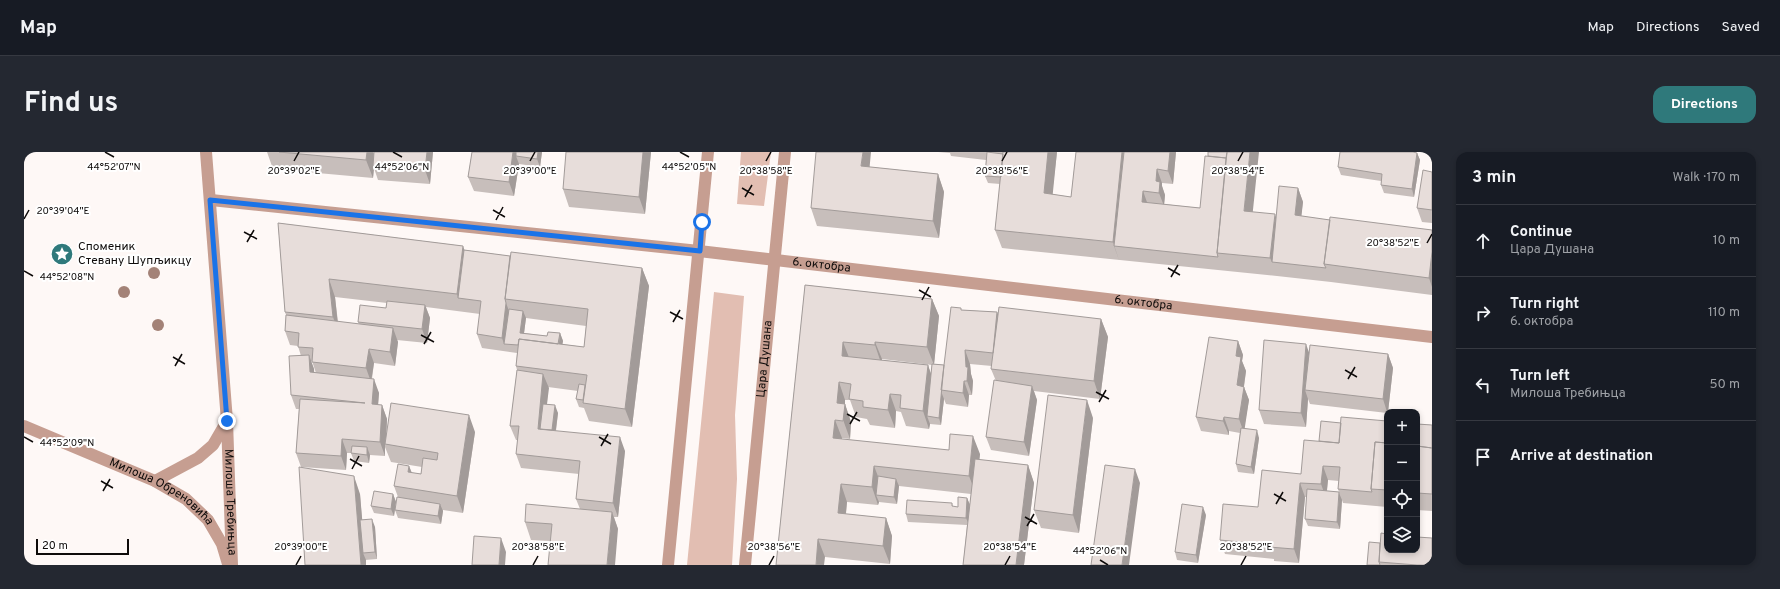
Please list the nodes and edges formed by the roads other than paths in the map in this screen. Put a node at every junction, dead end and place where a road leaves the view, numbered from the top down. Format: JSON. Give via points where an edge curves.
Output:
{"nodes":[{"id":1,"x":206,"y":152,"type":"edge"},
{"id":2,"x":708,"y":152,"type":"edge"},
{"id":3,"x":785,"y":152,"type":"edge"},
{"id":4,"x":210,"y":200,"type":"junction"},
{"id":5,"x":700,"y":251,"type":"junction"},
{"id":6,"x":775,"y":260,"type":"junction"},
{"id":7,"x":1432,"y":337,"type":"edge"},
{"id":8,"x":227,"y":421,"type":"junction"},
{"id":9,"x":24,"y":426,"type":"edge"},
{"id":10,"x":155,"y":481,"type":"junction"},
{"id":11,"x":229,"y":565,"type":"edge"},
{"id":12,"x":232,"y":565,"type":"edge"},
{"id":13,"x":668,"y":565,"type":"edge"},
{"id":14,"x":745,"y":565,"type":"edge"}],
"edges":[{"from":1,"to":4,"type":"street","name":"Милоша Требињца"},
{"from":2,"to":5,"type":"street"},
{"from":3,"to":6,"type":"street","name":"Цара Душана"},
{"from":4,"to":5,"type":"street","name":"6. октобра"},
{"from":4,"to":8,"type":"street","name":"Милоша Требињца"},
{"from":5,"to":6,"type":"street","name":"6. октобра"},
{"from":5,"to":13,"type":"street"},
{"from":6,"to":7,"type":"street","name":"6. октобра"},
{"from":6,"to":14,"type":"street","name":"Цара Душана"},
{"from":8,"to":10,"type":"street","via":[[213,445],[198,458]]},
{"from":8,"to":12,"type":"street","name":"Милоша Требињца"},
{"from":9,"to":10,"type":"street","name":"Милоша Обреновића"},
{"from":10,"to":11,"type":"street","name":"Милоша Обреновића","via":[[186,499],[208,520],[222,544]]}]}
